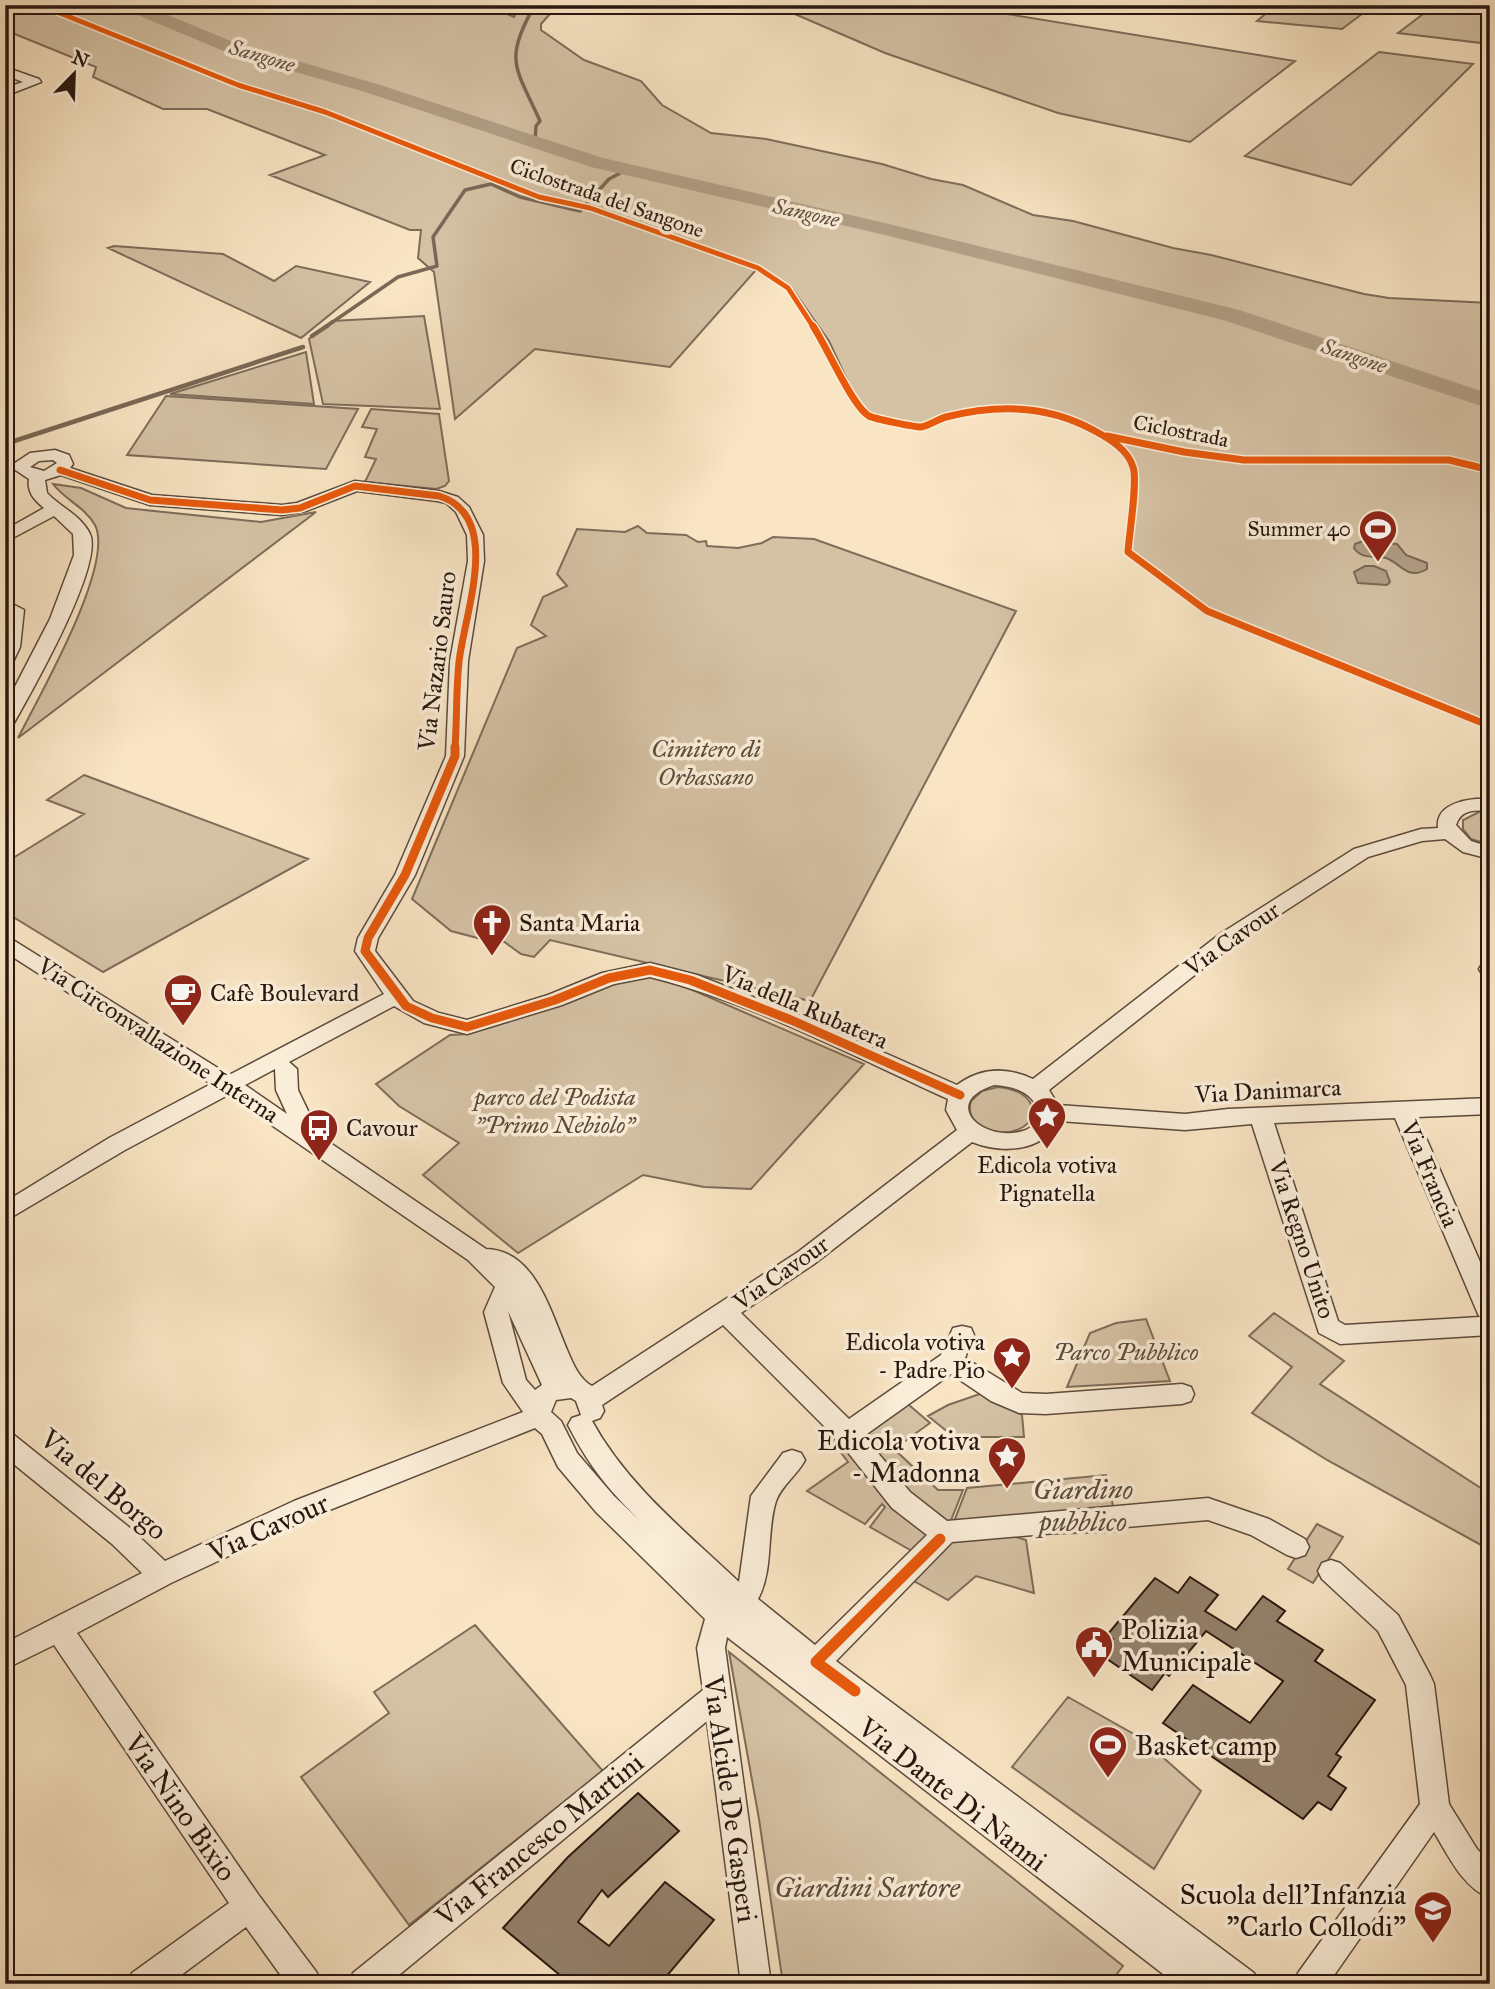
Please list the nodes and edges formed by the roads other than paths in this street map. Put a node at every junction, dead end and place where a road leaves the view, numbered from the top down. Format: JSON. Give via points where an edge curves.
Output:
{"nodes":[{"id":1,"x":5,"y":71,"type":"edge"},
{"id":2,"x":5,"y":92,"type":"edge"},
{"id":3,"x":6,"y":463,"type":"edge"},
{"id":4,"x":23,"y":463,"type":"junction"},
{"id":5,"x":60,"y":470,"type":"junction"},
{"id":6,"x":37,"y":476,"type":"junction"},
{"id":7,"x":56,"y":508,"type":"junction"},
{"id":8,"x":5,"y":537,"type":"edge"},
{"id":9,"x":5,"y":605,"type":"edge"},
{"id":10,"x":5,"y":662,"type":"edge"},
{"id":11,"x":5,"y":723,"type":"edge"},
{"id":12,"x":1490,"y":805,"type":"edge"},
{"id":13,"x":1450,"y":833,"type":"junction"},
{"id":14,"x":1490,"y":853,"type":"edge"},
{"id":15,"x":5,"y":942,"type":"edge"},
{"id":16,"x":401,"y":1001,"type":"junction"},
{"id":17,"x":286,"y":1069,"type":"junction"},
{"id":18,"x":234,"y":1088,"type":"junction"},
{"id":19,"x":1036,"y":1088,"type":"junction"},
{"id":20,"x":960,"y":1095,"type":"junction"},
{"id":21,"x":1490,"y":1106,"type":"edge"},
{"id":22,"x":1403,"y":1110,"type":"junction"},
{"id":23,"x":1050,"y":1112,"type":"junction"},
{"id":24,"x":1261,"y":1116,"type":"junction"},
{"id":25,"x":971,"y":1131,"type":"junction"},
{"id":26,"x":310,"y":1139,"type":"junction"},
{"id":27,"x":5,"y":1213,"type":"edge"},
{"id":28,"x":476,"y":1254,"type":"junction"},
{"id":29,"x":508,"y":1286,"type":"junction"},
{"id":30,"x":725,"y":1312,"type":"junction"},
{"id":31,"x":1490,"y":1314,"type":"edge"},
{"id":32,"x":1490,"y":1326,"type":"edge"},
{"id":33,"x":962,"y":1335,"type":"dead end"},
{"id":34,"x":951,"y":1361,"type":"junction"},
{"id":35,"x":1182,"y":1394,"type":"dead end"},
{"id":36,"x":575,"y":1401,"type":"junction"},
{"id":37,"x":546,"y":1422,"type":"junction"},
{"id":38,"x":848,"y":1434,"type":"junction"},
{"id":39,"x":5,"y":1442,"type":"edge"},
{"id":40,"x":792,"y":1460,"type":"dead end"},
{"id":41,"x":940,"y":1539,"type":"dead end"},
{"id":42,"x":1296,"y":1547,"type":"dead end"},
{"id":43,"x":1331,"y":1571,"type":"dead end"},
{"id":44,"x":162,"y":1575,"type":"junction"},
{"id":45,"x":729,"y":1608,"type":"junction"},
{"id":46,"x":58,"y":1628,"type":"junction"},
{"id":47,"x":5,"y":1657,"type":"edge"},
{"id":48,"x":816,"y":1662,"type":"junction"},
{"id":49,"x":716,"y":1696,"type":"junction"},
{"id":50,"x":1435,"y":1807,"type":"junction"},
{"id":51,"x":1490,"y":1884,"type":"edge"},
{"id":52,"x":248,"y":1904,"type":"junction"},
{"id":53,"x":1191,"y":1974,"type":"edge"},
{"id":54,"x":143,"y":1984,"type":"edge"},
{"id":55,"x":306,"y":1984,"type":"edge"},
{"id":56,"x":364,"y":1984,"type":"edge"},
{"id":57,"x":756,"y":1984,"type":"edge"},
{"id":58,"x":1243,"y":1984,"type":"edge"},
{"id":59,"x":1309,"y":1984,"type":"edge"}],
"edges":[{"from":1,"to":2,"type":"street","via":[[35,82]]},
{"from":3,"to":4,"type":"street"},
{"from":4,"to":5,"type":"street","via":[[36,456],[55,455],[65,461]]},
{"from":4,"to":6,"type":"street","via":[[24,472]]},
{"from":5,"to":6,"type":"street"},
{"from":5,"to":16,"type":"street","name":"Via Nazario Sauro","via":[[139,498],[300,508],[355,486],[446,498],[468,516],[475,535],[476,561],[459,661],[454,756],[405,874],[365,951]]},
{"from":6,"to":7,"type":"street","via":[[38,495]]},
{"from":7,"to":8,"type":"street"},
{"from":7,"to":11,"type":"street","via":[[81,533],[80,563],[63,612]]},
{"from":9,"to":10,"type":"street","via":[[15,610]]},
{"from":12,"to":13,"type":"street","via":[[1454,810],[1446,825]]},
{"from":13,"to":14,"type":"street","via":[[1468,848]]},
{"from":13,"to":19,"type":"street","name":"Via Cavour","via":[[1421,835],[1361,853],[1227,940]]},
{"from":15,"to":18,"type":"street","name":"Via Circonvallazione Interna"},
{"from":16,"to":17,"type":"street"},
{"from":16,"to":18,"type":"street"},
{"from":16,"to":20,"type":"street","name":"Via della Rubatera","via":[[432,1018],[467,1027],[609,978],[650,970],[690,980],[791,1020]]},
{"from":17,"to":18,"type":"street"},
{"from":17,"to":26,"type":"street","name":"Via Circonvallazione Interna","via":[[287,1090]]},
{"from":18,"to":26,"type":"street","name":"Via Circonvallazione Interna"},
{"from":18,"to":27,"type":"street","via":[[117,1144]]},
{"from":19,"to":20,"type":"street","via":[[1024,1081],[993,1077],[967,1086]]},
{"from":19,"to":23,"type":"street"},
{"from":20,"to":25,"type":"street","via":[[958,1114]]},
{"from":21,"to":22,"type":"street","name":"Via Danimarca"},
{"from":22,"to":24,"type":"street","name":"Via Danimarca"},
{"from":22,"to":31,"type":"street","name":"Via Francia"},
{"from":23,"to":24,"type":"street","name":"Via Danimarca","via":[[1185,1122]]},
{"from":23,"to":25,"type":"street","via":[[1041,1131],[1029,1138],[1000,1142]]},
{"from":24,"to":32,"type":"street","name":"Via Regno Unito","via":[[1328,1326],[1340,1335]]},
{"from":25,"to":30,"type":"street","name":"Via Cavour","via":[[807,1258]]},
{"from":26,"to":28,"type":"street","name":"Via Circonvallazione Interna"},
{"from":28,"to":29,"type":"street","name":"Via Circonvallazione Interna"},
{"from":28,"to":36,"type":"street","name":"Via Dante Di Nanni","via":[[501,1261],[523,1277]]},
{"from":29,"to":36,"type":"street","name":"Via Circonvallazione Interna"},
{"from":29,"to":37,"type":"street","name":"Via Dante Di Nanni","via":[[496,1312],[515,1383]]},
{"from":30,"to":36,"type":"street","name":"Via Cavour"},
{"from":30,"to":38,"type":"street","name":"Via Cavour"},
{"from":33,"to":34,"type":"street"},
{"from":34,"to":35,"type":"street","via":[[1019,1403]]},
{"from":34,"to":38,"type":"street"},
{"from":36,"to":37,"type":"street","via":[[569,1430]]},
{"from":36,"to":37,"type":"street","via":[[541,1400]]},
{"from":36,"to":45,"type":"street","name":"Via Dante Di Nanni","via":[[600,1460]]},
{"from":37,"to":44,"type":"street","name":"Via Cavour","via":[[303,1509]]},
{"from":37,"to":45,"type":"street","name":"Via Dante Di Nanni","via":[[567,1460],[605,1504]]},
{"from":38,"to":42,"type":"street","name":"Via Cavour","via":[[901,1500],[942,1532],[1208,1509],[1260,1527]]},
{"from":39,"to":44,"type":"street","name":"Via del Borgo"},
{"from":40,"to":45,"type":"street","via":[[764,1496],[752,1584]]},
{"from":41,"to":48,"type":"street"},
{"from":43,"to":50,"type":"street","via":[[1388,1623],[1420,1684]]},
{"from":44,"to":46,"type":"street","name":"Via Cavour"},
{"from":45,"to":48,"type":"street","name":"Via Dante Di Nanni"},
{"from":45,"to":49,"type":"street","name":"Via Alcide De Gasperi","via":[[712,1632]]},
{"from":45,"to":53,"type":"street","name":"Via Dante Di Nanni"},
{"from":46,"to":47,"type":"street","name":"Via Cavour"},
{"from":46,"to":52,"type":"street","name":"Via Nino Bixio"},
{"from":48,"to":53,"type":"street","name":"Via Dante Di Nanni"},
{"from":49,"to":56,"type":"street","name":"Via Francesco Martini"},
{"from":49,"to":57,"type":"street","name":"Via Alcide De Gasperi"},
{"from":50,"to":51,"type":"street","via":[[1467,1859]]},
{"from":50,"to":59,"type":"street"},
{"from":52,"to":54,"type":"street"},
{"from":52,"to":55,"type":"street","name":"Via Nino Bixio"},
{"from":53,"to":58,"type":"street","name":"Via Dante Di Nanni"}]}
